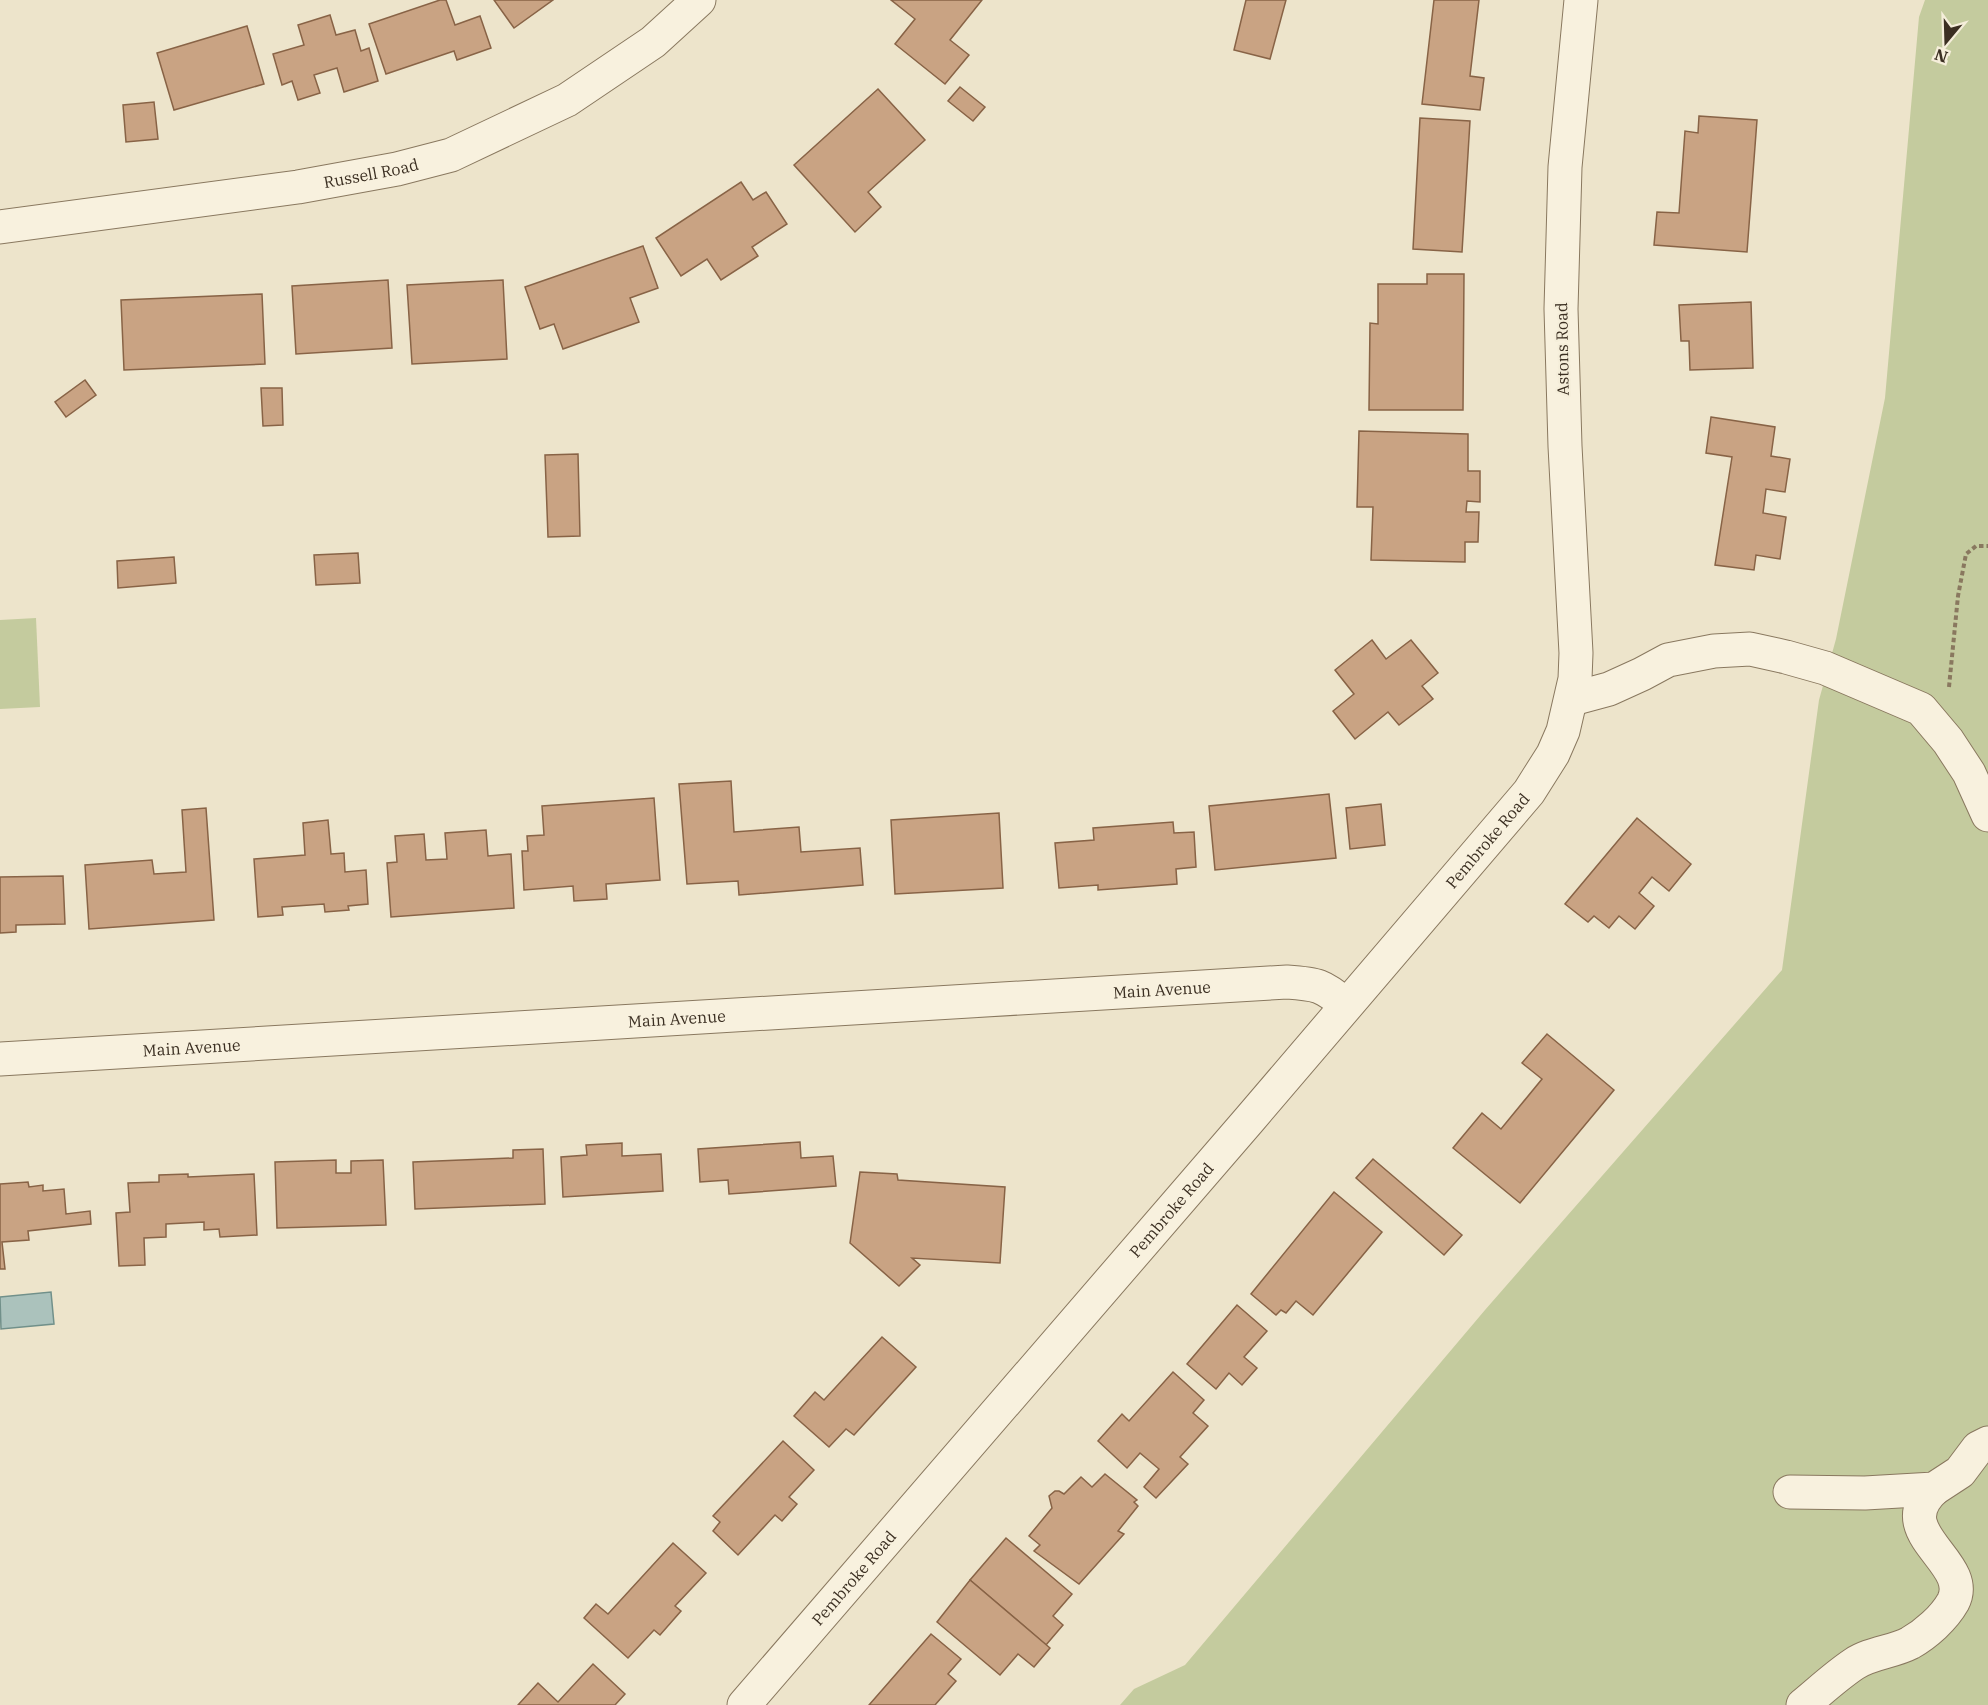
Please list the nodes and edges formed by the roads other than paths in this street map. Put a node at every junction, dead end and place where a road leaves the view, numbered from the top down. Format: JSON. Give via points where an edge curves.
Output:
{"nodes":[{"id":1,"x":699,"y":0,"type":"edge"},
{"id":2,"x":1581,"y":0,"type":"edge"},
{"id":3,"x":0,"y":227,"type":"edge"},
{"id":4,"x":1572,"y":699,"type":"junction"},
{"id":5,"x":1988,"y":815,"type":"edge"},
{"id":6,"x":1346,"y":1005,"type":"junction"},
{"id":7,"x":0,"y":1059,"type":"edge"},
{"id":8,"x":1988,"y":1443,"type":"edge"},
{"id":9,"x":1934,"y":1489,"type":"junction"},
{"id":10,"x":1790,"y":1492,"type":"dead end"},
{"id":11,"x":744,"y":1705,"type":"edge"},
{"id":12,"x":1803,"y":1705,"type":"edge"}],
"edges":[{"from":1,"to":3,"type":"street","name":"Russell Road","via":[[653,42],[567,100],[451,155],[397,170],[297,187]]},
{"from":2,"to":4,"type":"street","name":"Astons Road","via":[[1565,167],[1561,309],[1576,653]]},
{"from":4,"to":5,"type":"street","via":[[1609,689],[1668,660],[1714,651],[1750,649],[1825,668],[1921,709],[1969,773]]},
{"from":4,"to":6,"type":"street","name":"Pembroke Road","via":[[1553,754],[1528,792]]},
{"from":6,"to":7,"type":"street","name":"Main Avenue","via":[[1324,987],[1287,982]]},
{"from":6,"to":11,"type":"street","name":"Pembroke Road"},
{"from":8,"to":9,"type":"street","via":[[1978,1448],[1960,1472]]},
{"from":9,"to":10,"type":"street"},
{"from":9,"to":12,"type":"street","via":[[1923,1499],[1919,1515],[1924,1532],[1955,1576],[1953,1602],[1934,1626],[1909,1644],[1855,1663]]}]}
